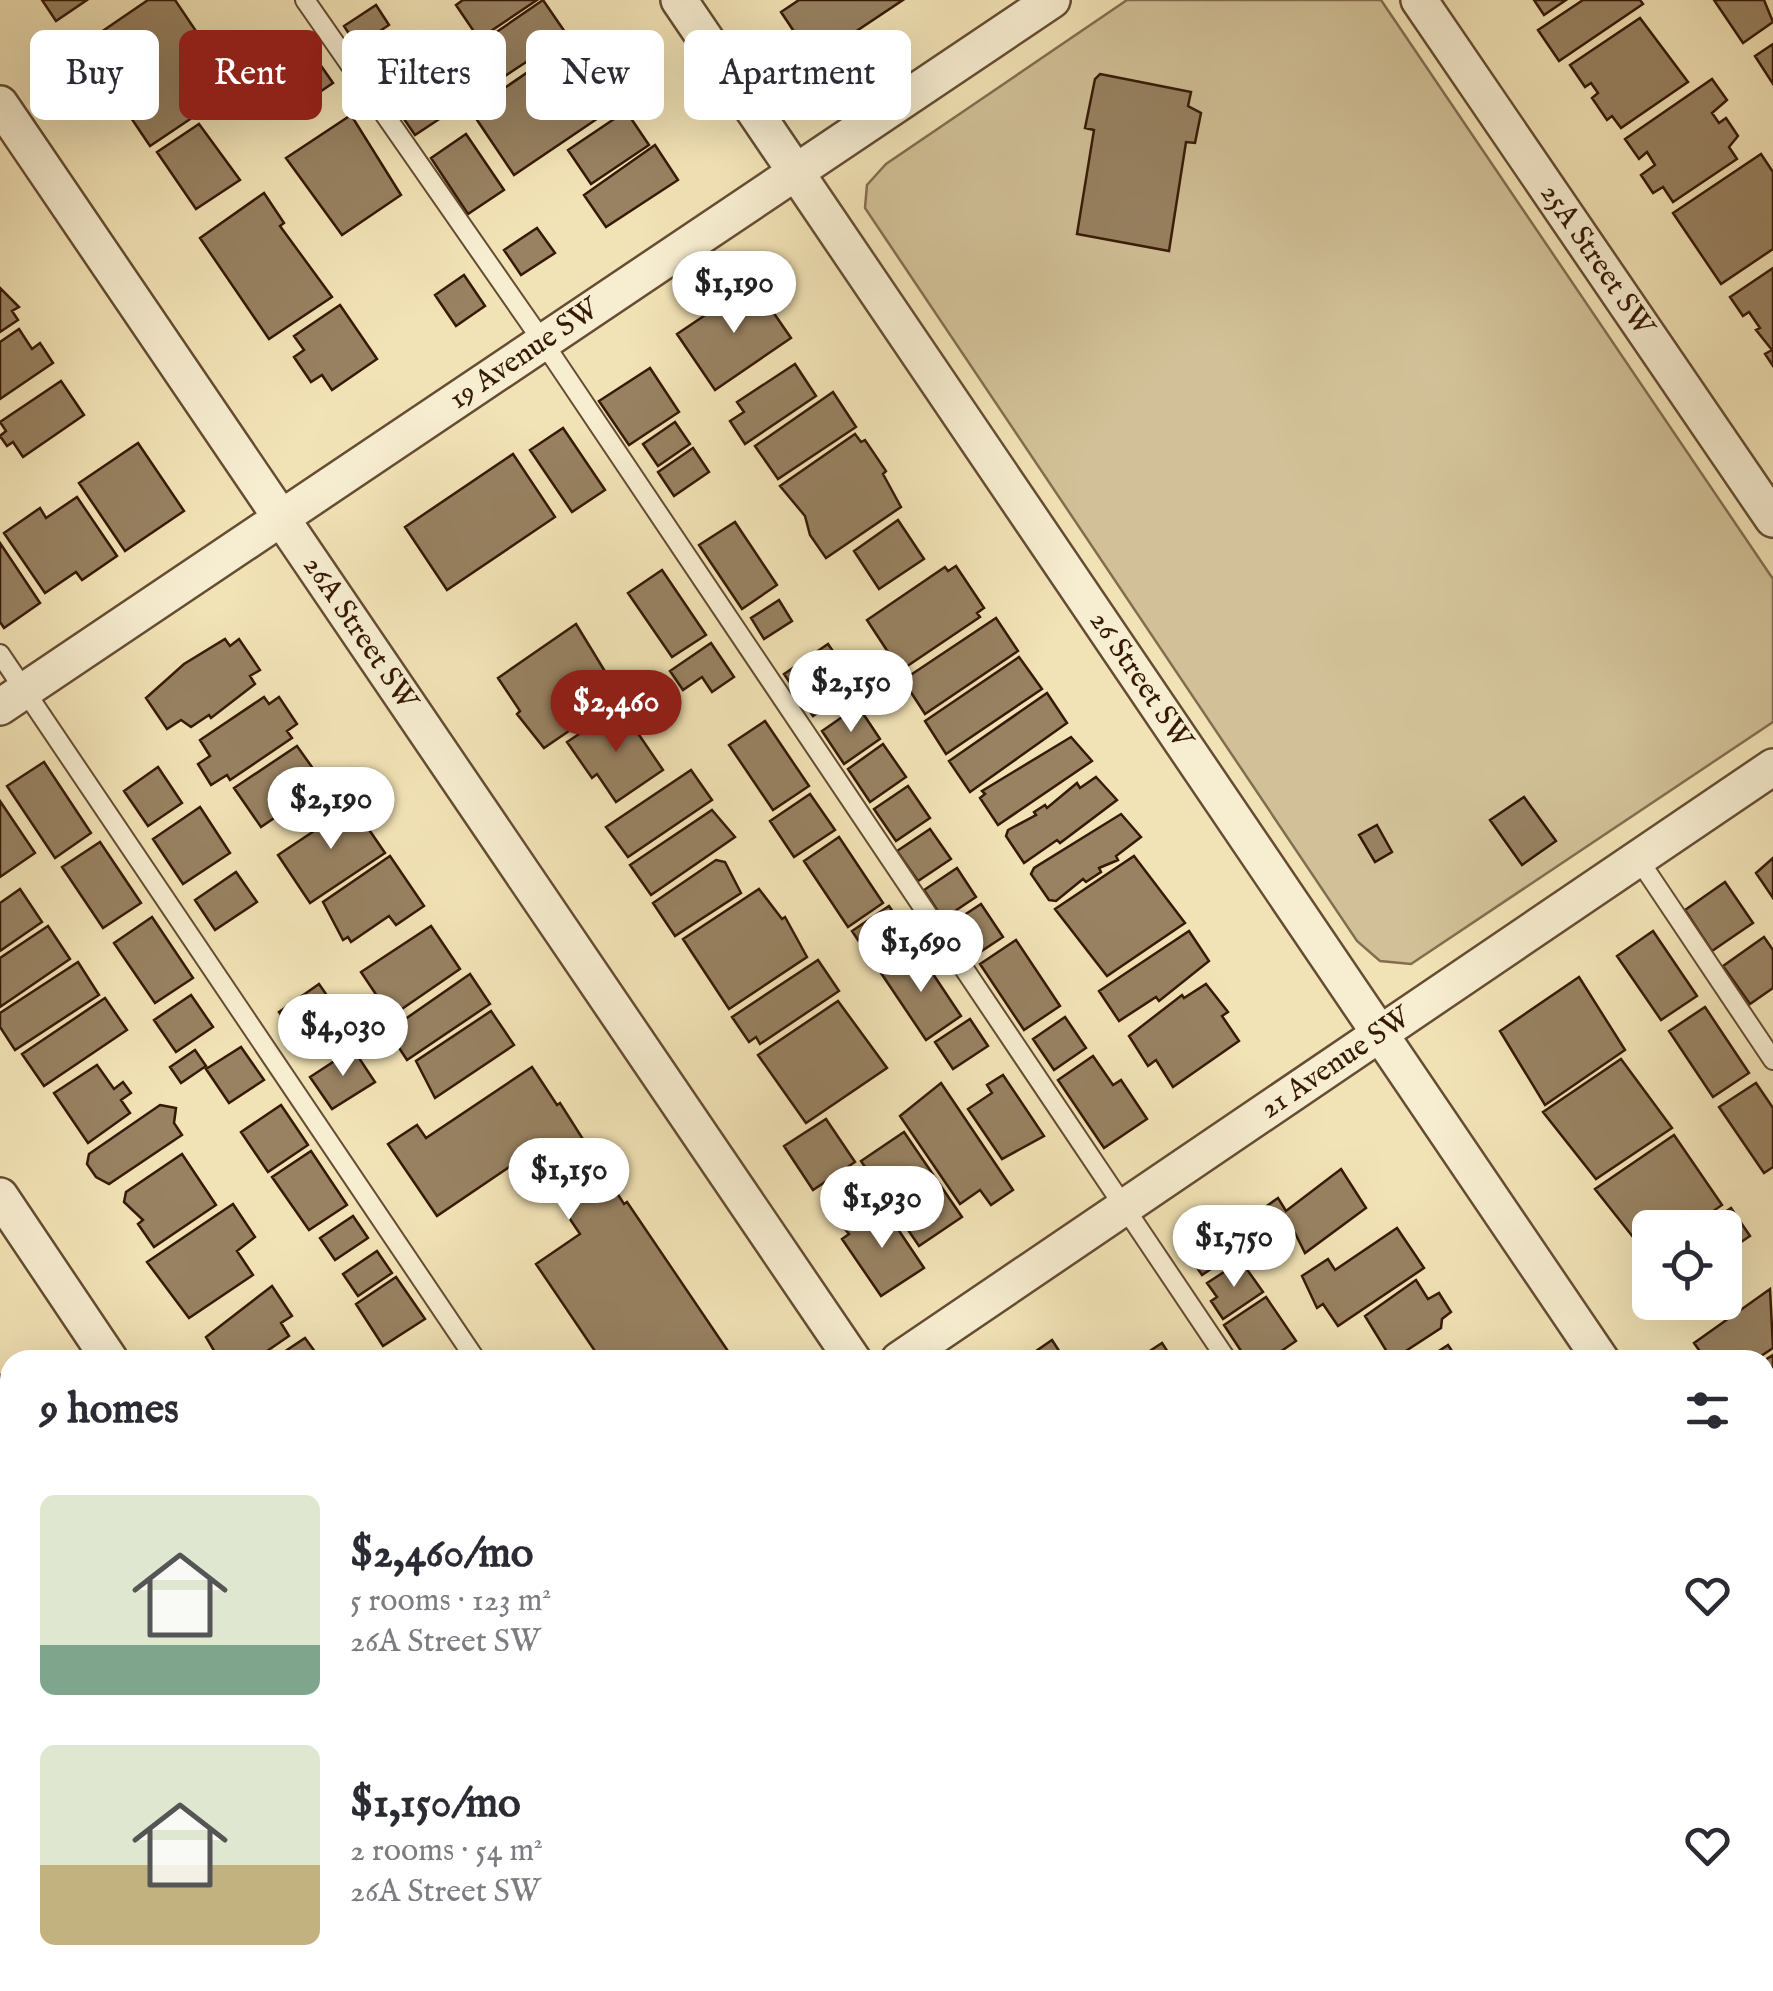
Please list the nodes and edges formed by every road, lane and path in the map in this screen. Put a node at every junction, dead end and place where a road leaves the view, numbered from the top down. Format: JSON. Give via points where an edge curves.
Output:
{"nodes":[{"id":1,"x":305,"y":0,"type":"edge"},
{"id":2,"x":679,"y":0,"type":"edge"},
{"id":3,"x":1420,"y":0,"type":"edge"},
{"id":4,"x":1050,"y":1,"type":"edge"},
{"id":5,"x":0,"y":104,"type":"edge"},
{"id":6,"x":796,"y":170,"type":"junction"},
{"id":7,"x":543,"y":342,"type":"junction"},
{"id":8,"x":280,"y":516,"type":"junction"},
{"id":9,"x":1773,"y":519,"type":"edge"},
{"id":10,"x":0,"y":654,"type":"edge"},
{"id":11,"x":12,"y":698,"type":"edge"},
{"id":12,"x":1773,"y":767,"type":"edge"},
{"id":13,"x":1639,"y":860,"type":"junction"},
{"id":14,"x":1380,"y":1032,"type":"junction"},
{"id":15,"x":1773,"y":1060,"type":"edge"},
{"id":16,"x":0,"y":1196,"type":"edge"},
{"id":17,"x":1124,"y":1208,"type":"junction"},
{"id":18,"x":103,"y":1350,"type":"edge"},
{"id":19,"x":469,"y":1350,"type":"edge"},
{"id":20,"x":846,"y":1350,"type":"edge"},
{"id":21,"x":913,"y":1350,"type":"edge"},
{"id":22,"x":1220,"y":1350,"type":"edge"},
{"id":23,"x":1594,"y":1350,"type":"edge"}],
"edges":[{"from":1,"to":7,"type":"lane"},
{"from":2,"to":6,"type":"street","name":"26 Street SW"},
{"from":3,"to":9,"type":"street","name":"25A Street SW"},
{"from":4,"to":6,"type":"street","name":"19 Avenue SW"},
{"from":5,"to":8,"type":"street","name":"26A Street SW"},
{"from":6,"to":7,"type":"street","name":"19 Avenue SW"},
{"from":6,"to":14,"type":"street","name":"26 Street SW"},
{"from":7,"to":8,"type":"street","name":"19 Avenue SW"},
{"from":7,"to":17,"type":"lane"},
{"from":8,"to":11,"type":"street","name":"19 Avenue SW"},
{"from":8,"to":20,"type":"street","name":"26A Street SW"},
{"from":10,"to":11,"type":"lane"},
{"from":11,"to":19,"type":"lane"},
{"from":12,"to":13,"type":"street","name":"21 Avenue SW"},
{"from":13,"to":14,"type":"street","name":"21 Avenue SW"},
{"from":13,"to":15,"type":"lane"},
{"from":14,"to":17,"type":"street","name":"21 Avenue SW"},
{"from":14,"to":23,"type":"street","name":"26 Street SW"},
{"from":16,"to":18,"type":"street"},
{"from":17,"to":21,"type":"street","name":"21 Avenue SW"},
{"from":17,"to":22,"type":"lane"}]}
